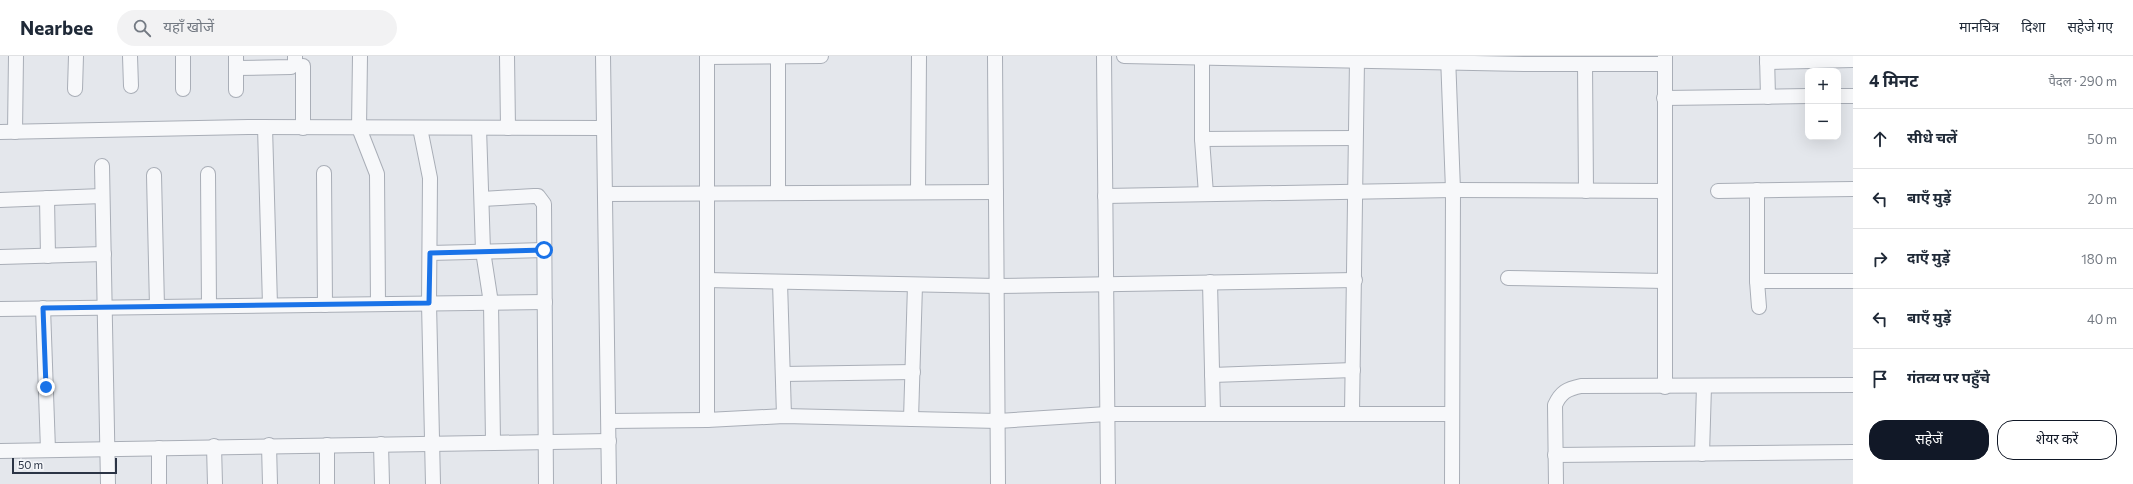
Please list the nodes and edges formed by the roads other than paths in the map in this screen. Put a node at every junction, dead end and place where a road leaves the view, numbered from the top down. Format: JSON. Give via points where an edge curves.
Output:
{"nodes":[{"id":1,"x":16,"y":56,"type":"edge"},
{"id":2,"x":76,"y":56,"type":"edge"},
{"id":3,"x":130,"y":56,"type":"edge"},
{"id":4,"x":183,"y":56,"type":"edge"},
{"id":5,"x":360,"y":56,"type":"edge"},
{"id":6,"x":507,"y":56,"type":"edge"},
{"id":7,"x":603,"y":56,"type":"edge"},
{"id":8,"x":778,"y":56,"type":"edge"},
{"id":9,"x":821,"y":56,"type":"edge"},
{"id":10,"x":920,"y":56,"type":"edge"},
{"id":11,"x":995,"y":56,"type":"edge"},
{"id":12,"x":1104,"y":56,"type":"edge"},
{"id":13,"x":1124,"y":56,"type":"edge"},
{"id":14,"x":707,"y":57,"type":"edge"},
{"id":15,"x":1202,"y":57,"type":"junction"},
{"id":16,"x":1448,"y":59,"type":"edge"},
{"id":17,"x":1767,"y":59,"type":"edge"},
{"id":18,"x":1357,"y":60,"type":"junction"},
{"id":19,"x":1665,"y":60,"type":"edge"},
{"id":20,"x":1853,"y":60,"type":"edge"},
{"id":21,"x":299,"y":61,"type":"edge"},
{"id":22,"x":236,"y":62,"type":"edge"},
{"id":23,"x":1585,"y":64,"type":"junction"},
{"id":24,"x":131,"y":86,"type":"dead end"},
{"id":25,"x":76,"y":89,"type":"dead end"},
{"id":26,"x":183,"y":89,"type":"dead end"},
{"id":27,"x":236,"y":90,"type":"dead end"},
{"id":28,"x":1805,"y":96,"type":"edge"},
{"id":29,"x":1841,"y":96,"type":"edge"},
{"id":30,"x":1853,"y":96,"type":"edge"},
{"id":31,"x":1768,"y":97,"type":"junction"},
{"id":32,"x":1664,"y":98,"type":"junction"},
{"id":33,"x":265,"y":128,"type":"junction"},
{"id":34,"x":303,"y":128,"type":"junction"},
{"id":35,"x":359,"y":128,"type":"junction"},
{"id":36,"x":420,"y":128,"type":"junction"},
{"id":37,"x":480,"y":128,"type":"junction"},
{"id":38,"x":508,"y":128,"type":"junction"},
{"id":39,"x":604,"y":128,"type":"junction"},
{"id":40,"x":0,"y":132,"type":"edge"},
{"id":41,"x":15,"y":132,"type":"junction"},
{"id":42,"x":1355,"y":138,"type":"junction"},
{"id":43,"x":1202,"y":139,"type":"junction"},
{"id":44,"x":102,"y":166,"type":"dead end"},
{"id":45,"x":324,"y":173,"type":"dead end"},
{"id":46,"x":208,"y":174,"type":"dead end"},
{"id":47,"x":154,"y":175,"type":"dead end"},
{"id":48,"x":1853,"y":189,"type":"edge"},
{"id":49,"x":1453,"y":190,"type":"junction"},
{"id":50,"x":1757,"y":190,"type":"junction"},
{"id":51,"x":918,"y":191,"type":"junction"},
{"id":52,"x":1586,"y":191,"type":"junction"},
{"id":53,"x":1664,"y":191,"type":"junction"},
{"id":54,"x":1718,"y":191,"type":"dead end"},
{"id":55,"x":707,"y":192,"type":"junction"},
{"id":56,"x":778,"y":192,"type":"junction"},
{"id":57,"x":996,"y":192,"type":"junction"},
{"id":58,"x":1357,"y":192,"type":"junction"},
{"id":59,"x":605,"y":194,"type":"junction"},
{"id":60,"x":1206,"y":194,"type":"junction"},
{"id":61,"x":102,"y":196,"type":"junction"},
{"id":62,"x":1105,"y":196,"type":"junction"},
{"id":63,"x":47,"y":198,"type":"junction"},
{"id":64,"x":482,"y":199,"type":"junction"},
{"id":65,"x":0,"y":200,"type":"edge"},
{"id":66,"x":544,"y":250,"type":"junction"},
{"id":67,"x":483,"y":251,"type":"junction"},
{"id":68,"x":430,"y":253,"type":"junction"},
{"id":69,"x":104,"y":254,"type":"junction"},
{"id":70,"x":48,"y":256,"type":"junction"},
{"id":71,"x":0,"y":257,"type":"edge"},
{"id":72,"x":1508,"y":278,"type":"dead end"},
{"id":73,"x":707,"y":280,"type":"junction"},
{"id":74,"x":1355,"y":280,"type":"junction"},
{"id":75,"x":1665,"y":281,"type":"junction"},
{"id":76,"x":1757,"y":281,"type":"junction"},
{"id":77,"x":1853,"y":281,"type":"edge"},
{"id":78,"x":780,"y":282,"type":"junction"},
{"id":79,"x":1210,"y":282,"type":"junction"},
{"id":80,"x":1106,"y":284,"type":"junction"},
{"id":81,"x":915,"y":285,"type":"junction"},
{"id":82,"x":997,"y":286,"type":"junction"},
{"id":83,"x":545,"y":302,"type":"junction"},
{"id":84,"x":429,"y":303,"type":"junction"},
{"id":85,"x":491,"y":303,"type":"junction"},
{"id":86,"x":378,"y":304,"type":"junction"},
{"id":87,"x":270,"y":305,"type":"junction"},
{"id":88,"x":325,"y":305,"type":"junction"},
{"id":89,"x":157,"y":306,"type":"junction"},
{"id":90,"x":210,"y":306,"type":"junction"},
{"id":91,"x":105,"y":307,"type":"junction"},
{"id":92,"x":1759,"y":307,"type":"dead end"},
{"id":93,"x":43,"y":308,"type":"junction"},
{"id":94,"x":0,"y":309,"type":"edge"},
{"id":95,"x":1353,"y":370,"type":"junction"},
{"id":96,"x":913,"y":372,"type":"junction"},
{"id":97,"x":783,"y":374,"type":"junction"},
{"id":98,"x":1212,"y":375,"type":"junction"},
{"id":99,"x":1853,"y":385,"type":"edge"},
{"id":100,"x":1704,"y":386,"type":"junction"},
{"id":101,"x":1665,"y":387,"type":"junction"},
{"id":102,"x":1352,"y":413,"type":"junction"},
{"id":103,"x":1108,"y":414,"type":"junction"},
{"id":104,"x":1213,"y":414,"type":"junction"},
{"id":105,"x":1452,"y":414,"type":"junction"},
{"id":106,"x":784,"y":416,"type":"junction"},
{"id":107,"x":911,"y":419,"type":"junction"},
{"id":108,"x":707,"y":420,"type":"junction"},
{"id":109,"x":609,"y":421,"type":"junction"},
{"id":110,"x":998,"y":421,"type":"junction"},
{"id":111,"x":546,"y":441,"type":"junction"},
{"id":112,"x":609,"y":441,"type":"junction"},
{"id":113,"x":493,"y":442,"type":"junction"},
{"id":114,"x":433,"y":443,"type":"junction"},
{"id":115,"x":381,"y":444,"type":"junction"},
{"id":116,"x":269,"y":445,"type":"junction"},
{"id":117,"x":327,"y":445,"type":"junction"},
{"id":118,"x":214,"y":446,"type":"junction"},
{"id":119,"x":158,"y":448,"type":"junction"},
{"id":120,"x":108,"y":449,"type":"junction"},
{"id":121,"x":48,"y":450,"type":"junction"},
{"id":122,"x":0,"y":451,"type":"edge"},
{"id":123,"x":1853,"y":452,"type":"edge"},
{"id":124,"x":1702,"y":454,"type":"junction"},
{"id":125,"x":1555,"y":455,"type":"junction"},
{"id":126,"x":108,"y":484,"type":"edge"},
{"id":127,"x":160,"y":484,"type":"edge"},
{"id":128,"x":215,"y":484,"type":"edge"},
{"id":129,"x":270,"y":484,"type":"edge"},
{"id":130,"x":327,"y":484,"type":"edge"},
{"id":131,"x":382,"y":484,"type":"edge"},
{"id":132,"x":434,"y":484,"type":"edge"},
{"id":133,"x":546,"y":484,"type":"edge"},
{"id":134,"x":609,"y":484,"type":"edge"},
{"id":135,"x":998,"y":484,"type":"edge"},
{"id":136,"x":1108,"y":484,"type":"edge"},
{"id":137,"x":1452,"y":484,"type":"edge"},
{"id":138,"x":1556,"y":484,"type":"edge"}],
"edges":[{"from":1,"to":41,"type":"street"},
{"from":2,"to":25,"type":"street"},
{"from":3,"to":24,"type":"street"},
{"from":4,"to":26,"type":"street"},
{"from":5,"to":35,"type":"street"},
{"from":6,"to":38,"type":"street"},
{"from":7,"to":39,"type":"street"},
{"from":8,"to":9,"type":"street"},
{"from":8,"to":14,"type":"street"},
{"from":8,"to":56,"type":"street"},
{"from":10,"to":51,"type":"street"},
{"from":11,"to":57,"type":"street"},
{"from":12,"to":62,"type":"street"},
{"from":13,"to":15,"type":"street"},
{"from":14,"to":55,"type":"street"},
{"from":15,"to":18,"type":"street"},
{"from":15,"to":43,"type":"street"},
{"from":16,"to":18,"type":"street"},
{"from":16,"to":23,"type":"street","via":[[1524,64]]},
{"from":16,"to":49,"type":"street"},
{"from":17,"to":20,"type":"street"},
{"from":17,"to":31,"type":"street"},
{"from":18,"to":42,"type":"street"},
{"from":19,"to":23,"type":"street"},
{"from":19,"to":32,"type":"street"},
{"from":21,"to":22,"type":"street","via":[[291,68]]},
{"from":21,"to":34,"type":"street"},
{"from":22,"to":27,"type":"street"},
{"from":23,"to":52,"type":"street"},
{"from":28,"to":31,"type":"street"},
{"from":29,"to":30,"type":"street"},
{"from":31,"to":32,"type":"street"},
{"from":32,"to":53,"type":"street"},
{"from":33,"to":34,"type":"street"},
{"from":33,"to":41,"type":"street"},
{"from":33,"to":87,"type":"street"},
{"from":34,"to":35,"type":"street"},
{"from":35,"to":36,"type":"street"},
{"from":35,"to":86,"type":"street","via":[[377,174]]},
{"from":36,"to":37,"type":"street"},
{"from":36,"to":68,"type":"street","via":[[430,178]]},
{"from":37,"to":38,"type":"street"},
{"from":37,"to":64,"type":"street"},
{"from":38,"to":39,"type":"street"},
{"from":39,"to":59,"type":"street"},
{"from":40,"to":41,"type":"street"},
{"from":42,"to":43,"type":"street"},
{"from":42,"to":58,"type":"street"},
{"from":43,"to":60,"type":"street"},
{"from":44,"to":61,"type":"street"},
{"from":45,"to":88,"type":"street"},
{"from":46,"to":90,"type":"street"},
{"from":47,"to":89,"type":"street"},
{"from":48,"to":50,"type":"street"},
{"from":49,"to":52,"type":"street"},
{"from":49,"to":58,"type":"street"},
{"from":49,"to":105,"type":"street"},
{"from":50,"to":54,"type":"street"},
{"from":50,"to":76,"type":"street"},
{"from":51,"to":56,"type":"street"},
{"from":51,"to":57,"type":"street"},
{"from":52,"to":53,"type":"street"},
{"from":53,"to":75,"type":"street"},
{"from":55,"to":56,"type":"street"},
{"from":55,"to":59,"type":"street"},
{"from":55,"to":73,"type":"street"},
{"from":57,"to":82,"type":"street"},
{"from":58,"to":60,"type":"street"},
{"from":58,"to":74,"type":"street"},
{"from":59,"to":109,"type":"street"},
{"from":60,"to":62,"type":"street"},
{"from":61,"to":63,"type":"street"},
{"from":61,"to":69,"type":"street"},
{"from":62,"to":80,"type":"street"},
{"from":63,"to":65,"type":"street"},
{"from":63,"to":70,"type":"street"},
{"from":64,"to":66,"type":"street","via":[[538,196],[544,204]]},
{"from":64,"to":67,"type":"street"},
{"from":66,"to":67,"type":"street"},
{"from":66,"to":83,"type":"street"},
{"from":67,"to":68,"type":"street"},
{"from":67,"to":85,"type":"street"},
{"from":68,"to":84,"type":"street"},
{"from":69,"to":70,"type":"street"},
{"from":69,"to":91,"type":"street"},
{"from":70,"to":71,"type":"street"},
{"from":72,"to":75,"type":"street"},
{"from":73,"to":78,"type":"street"},
{"from":73,"to":108,"type":"street"},
{"from":74,"to":79,"type":"street"},
{"from":74,"to":95,"type":"street"},
{"from":75,"to":101,"type":"street"},
{"from":76,"to":77,"type":"street"},
{"from":76,"to":92,"type":"street"},
{"from":78,"to":81,"type":"street"},
{"from":78,"to":97,"type":"street"},
{"from":79,"to":80,"type":"street"},
{"from":79,"to":98,"type":"street"},
{"from":80,"to":82,"type":"street"},
{"from":80,"to":103,"type":"street"},
{"from":81,"to":82,"type":"street"},
{"from":81,"to":96,"type":"street"},
{"from":82,"to":110,"type":"street"},
{"from":83,"to":85,"type":"street"},
{"from":83,"to":111,"type":"street"},
{"from":84,"to":85,"type":"street"},
{"from":84,"to":86,"type":"street"},
{"from":84,"to":114,"type":"street"},
{"from":85,"to":113,"type":"street"},
{"from":86,"to":88,"type":"street"},
{"from":87,"to":88,"type":"street"},
{"from":87,"to":90,"type":"street"},
{"from":89,"to":90,"type":"street"},
{"from":89,"to":91,"type":"street"},
{"from":91,"to":93,"type":"street"},
{"from":91,"to":120,"type":"street"},
{"from":93,"to":94,"type":"street"},
{"from":93,"to":121,"type":"street"},
{"from":95,"to":98,"type":"street"},
{"from":95,"to":102,"type":"street"},
{"from":96,"to":97,"type":"street"},
{"from":96,"to":107,"type":"street"},
{"from":97,"to":106,"type":"street"},
{"from":98,"to":104,"type":"street"},
{"from":99,"to":100,"type":"street"},
{"from":100,"to":101,"type":"street"},
{"from":100,"to":124,"type":"street"},
{"from":101,"to":125,"type":"street","via":[[1581,386],[1569,389],[1560,395],[1555,405]]},
{"from":102,"to":104,"type":"street"},
{"from":102,"to":105,"type":"street"},
{"from":103,"to":104,"type":"street"},
{"from":103,"to":110,"type":"street"},
{"from":103,"to":136,"type":"street"},
{"from":105,"to":137,"type":"street"},
{"from":106,"to":107,"type":"street"},
{"from":106,"to":108,"type":"street"},
{"from":107,"to":110,"type":"street"},
{"from":108,"to":109,"type":"street"},
{"from":109,"to":112,"type":"street"},
{"from":110,"to":135,"type":"street"},
{"from":111,"to":112,"type":"street"},
{"from":111,"to":113,"type":"street"},
{"from":111,"to":133,"type":"street"},
{"from":112,"to":134,"type":"street"},
{"from":113,"to":114,"type":"street"},
{"from":114,"to":115,"type":"street"},
{"from":114,"to":132,"type":"street"},
{"from":115,"to":117,"type":"street"},
{"from":115,"to":131,"type":"street"},
{"from":116,"to":117,"type":"street"},
{"from":116,"to":118,"type":"street"},
{"from":116,"to":129,"type":"street"},
{"from":117,"to":130,"type":"street"},
{"from":118,"to":119,"type":"street"},
{"from":118,"to":128,"type":"street"},
{"from":119,"to":120,"type":"street"},
{"from":119,"to":127,"type":"street"},
{"from":120,"to":121,"type":"street"},
{"from":120,"to":126,"type":"street"},
{"from":121,"to":122,"type":"street"},
{"from":123,"to":124,"type":"street"},
{"from":124,"to":125,"type":"street"},
{"from":125,"to":138,"type":"street"}]}
